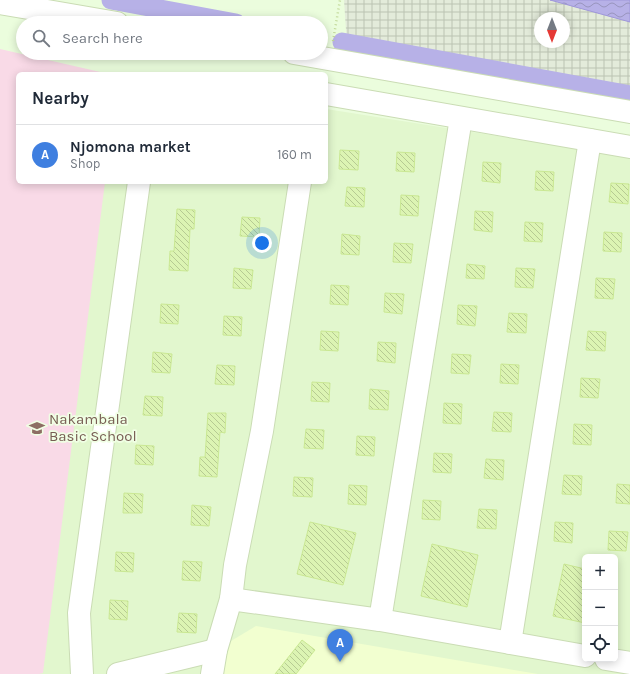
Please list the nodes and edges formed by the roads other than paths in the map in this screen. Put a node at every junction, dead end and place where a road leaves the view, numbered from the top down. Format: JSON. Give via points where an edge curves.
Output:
{"nodes":[{"id":1,"x":0,"y":3,"type":"edge"},
{"id":2,"x":75,"y":16,"type":"edge"},
{"id":3,"x":310,"y":60,"type":"edge"},
{"id":4,"x":326,"y":67,"type":"edge"},
{"id":5,"x":328,"y":94,"type":"edge"},
{"id":6,"x":630,"y":112,"type":"edge"},
{"id":7,"x":461,"y":118,"type":"junction"},
{"id":8,"x":590,"y":140,"type":"junction"},
{"id":9,"x":630,"y":147,"type":"edge"},
{"id":10,"x":139,"y":184,"type":"edge"},
{"id":11,"x":300,"y":184,"type":"edge"},
{"id":12,"x":231,"y":599,"type":"junction"},
{"id":13,"x":380,"y":620,"type":"junction"},
{"id":14,"x":510,"y":643,"type":"junction"},
{"id":15,"x":216,"y":650,"type":"junction"},
{"id":16,"x":582,"y":655,"type":"edge"},
{"id":17,"x":618,"y":661,"type":"edge"},
{"id":18,"x":630,"y":663,"type":"edge"},
{"id":19,"x":82,"y":674,"type":"edge"},
{"id":20,"x":118,"y":674,"type":"edge"},
{"id":21,"x":212,"y":674,"type":"edge"}],
"edges":[{"from":1,"to":2,"type":"lane"},
{"from":3,"to":4,"type":"lane"},
{"from":4,"to":6,"type":"lane"},
{"from":5,"to":7,"type":"lane"},
{"from":7,"to":8,"type":"lane"},
{"from":7,"to":13,"type":"lane"},
{"from":8,"to":9,"type":"lane"},
{"from":8,"to":14,"type":"lane"},
{"from":10,"to":19,"type":"lane","via":[[79,613]]},
{"from":11,"to":12,"type":"lane","via":[[262,431],[235,565]]},
{"from":12,"to":13,"type":"lane"},
{"from":12,"to":15,"type":"lane"},
{"from":13,"to":14,"type":"lane"},
{"from":14,"to":16,"type":"lane"},
{"from":15,"to":20,"type":"lane"},
{"from":15,"to":21,"type":"lane"},
{"from":17,"to":18,"type":"lane"}]}
